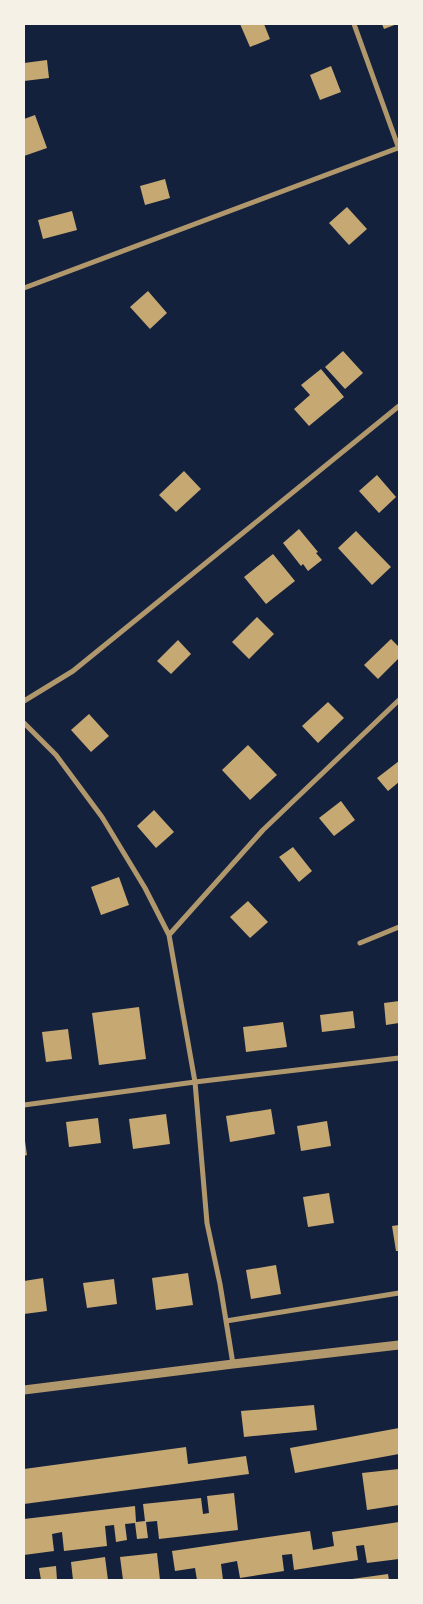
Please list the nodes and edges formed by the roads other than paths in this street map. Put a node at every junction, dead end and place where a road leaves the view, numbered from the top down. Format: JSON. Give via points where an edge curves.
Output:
{"nodes":[{"id":1,"x":354,"y":24,"type":"edge"},
{"id":2,"x":398,"y":149,"type":"edge"},
{"id":3,"x":24,"y":288,"type":"edge"},
{"id":4,"x":399,"y":406,"type":"edge"},
{"id":5,"x":399,"y":700,"type":"edge"},
{"id":6,"x":24,"y":701,"type":"edge"},
{"id":7,"x":24,"y":723,"type":"edge"},
{"id":8,"x":399,"y":927,"type":"edge"},
{"id":9,"x":169,"y":935,"type":"junction"},
{"id":10,"x":360,"y":943,"type":"dead end"},
{"id":11,"x":399,"y":1058,"type":"edge"},
{"id":12,"x":195,"y":1082,"type":"junction"},
{"id":13,"x":24,"y":1105,"type":"edge"},
{"id":14,"x":399,"y":1293,"type":"edge"},
{"id":15,"x":226,"y":1321,"type":"junction"},
{"id":16,"x":399,"y":1344,"type":"edge"},
{"id":17,"x":233,"y":1364,"type":"junction"},
{"id":18,"x":24,"y":1390,"type":"edge"}],
"edges":[{"from":1,"to":2,"type":"street"},
{"from":2,"to":3,"type":"street"},
{"from":4,"to":6,"type":"street","via":[[73,671]]},
{"from":5,"to":9,"type":"street","via":[[263,830]]},
{"from":7,"to":9,"type":"street","via":[[56,755],[102,817]]},
{"from":8,"to":10,"type":"street"},
{"from":9,"to":12,"type":"street"},
{"from":11,"to":12,"type":"street"},
{"from":12,"to":13,"type":"street"},
{"from":12,"to":15,"type":"street","via":[[207,1223]]},
{"from":14,"to":15,"type":"street"},
{"from":15,"to":17,"type":"street"},
{"from":16,"to":17,"type":"street"},
{"from":17,"to":18,"type":"street"}]}
